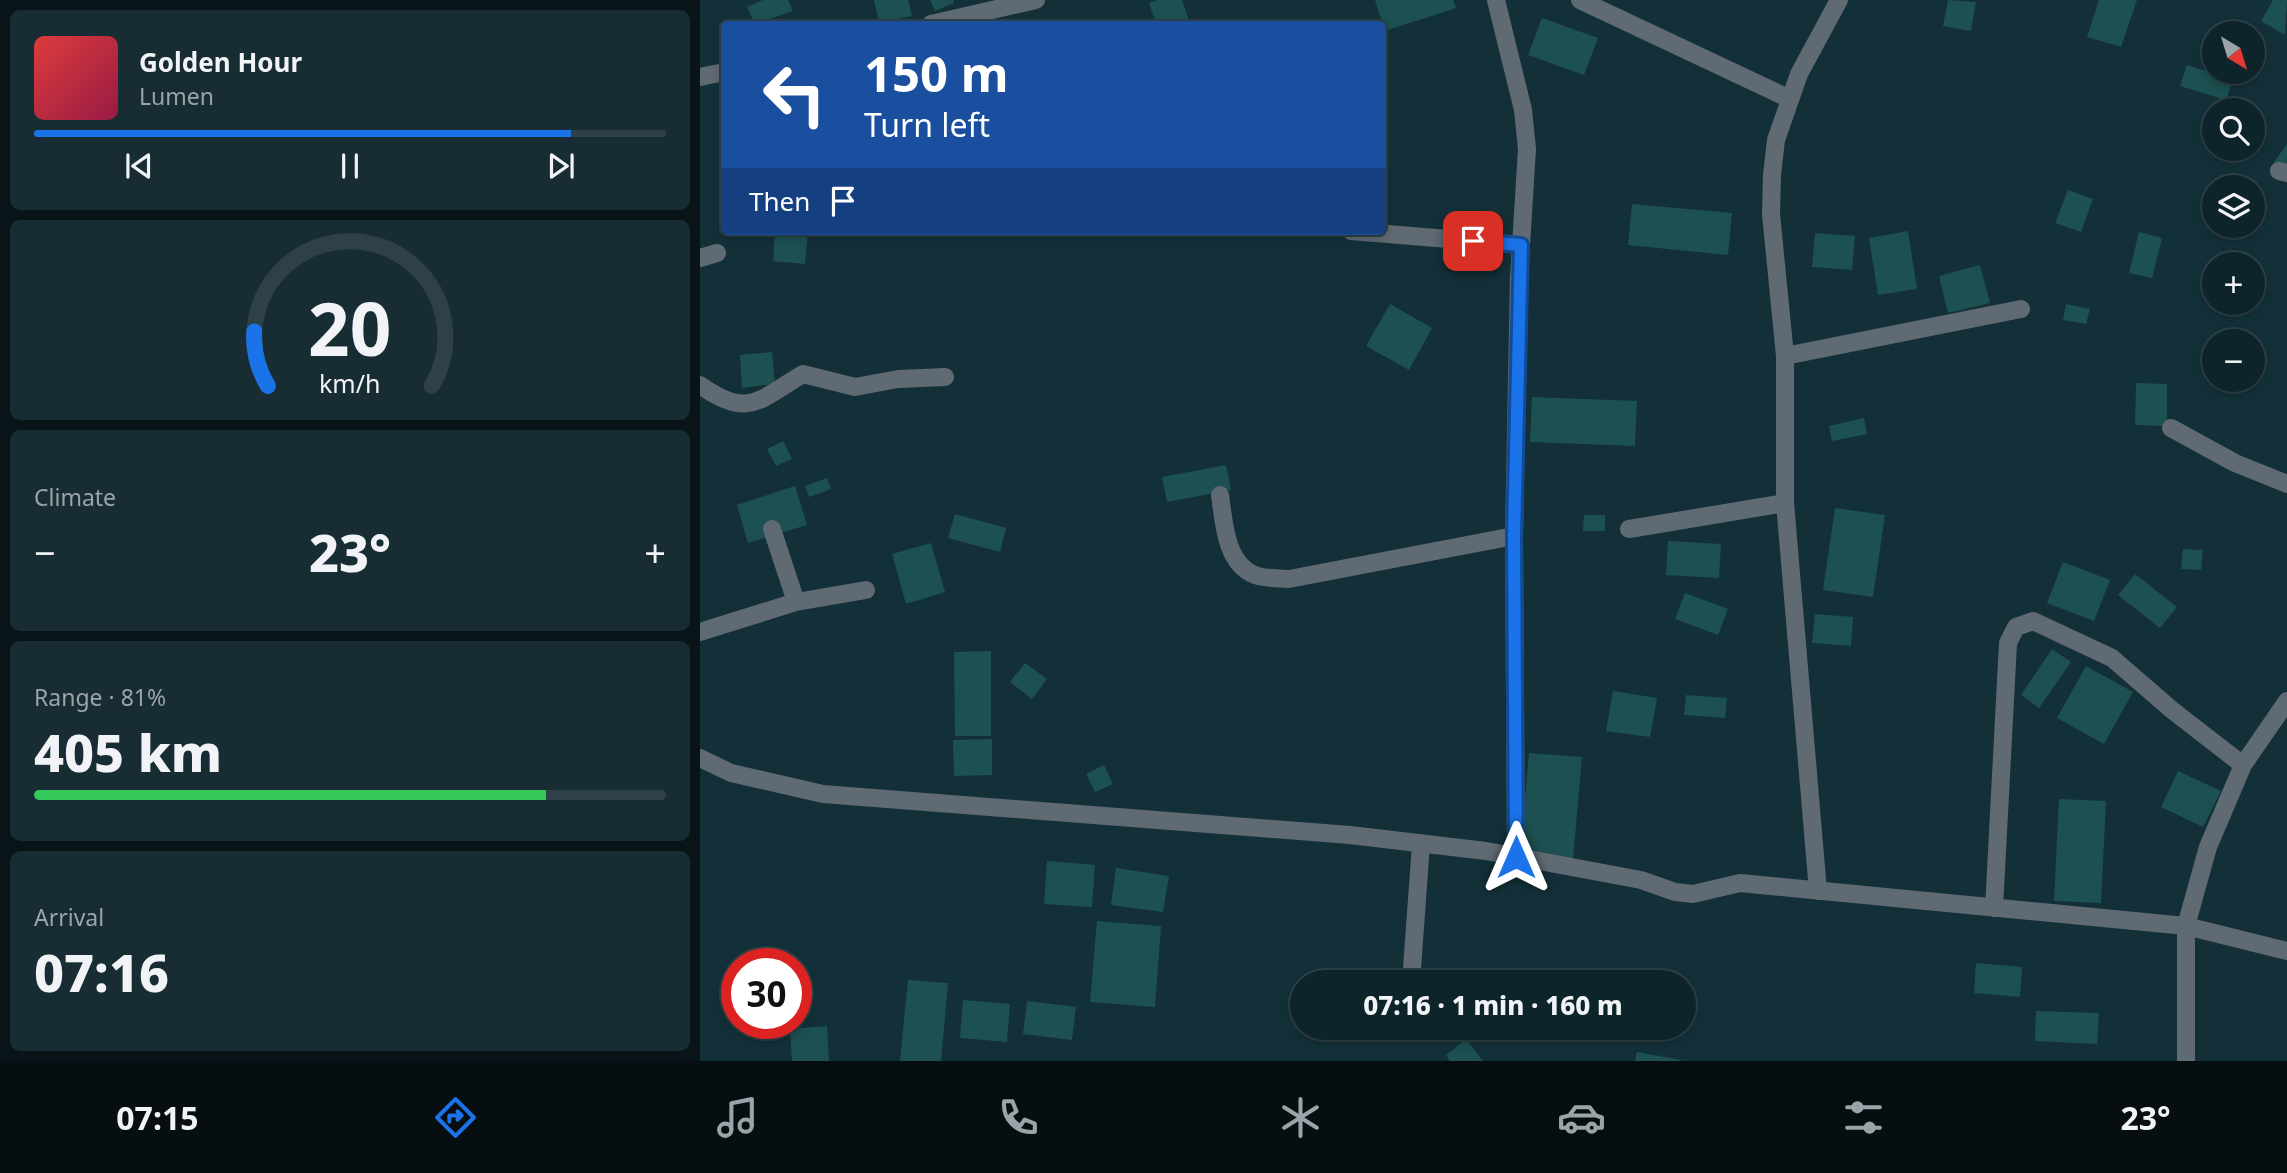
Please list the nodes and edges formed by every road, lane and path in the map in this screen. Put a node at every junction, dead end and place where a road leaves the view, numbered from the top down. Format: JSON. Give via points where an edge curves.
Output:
{"nodes":[{"id":1,"x":1036,"y":0,"type":"edge"},
{"id":2,"x":1496,"y":0,"type":"edge"},
{"id":3,"x":1580,"y":0,"type":"edge"},
{"id":4,"x":1839,"y":0,"type":"edge"},
{"id":5,"x":944,"y":21,"type":"edge"},
{"id":6,"x":721,"y":73,"type":"edge"},
{"id":7,"x":700,"y":77,"type":"edge"},
{"id":8,"x":1790,"y":99,"type":"junction"},
{"id":9,"x":1386,"y":234,"type":"edge"},
{"id":10,"x":1521,"y":245,"type":"junction"},
{"id":11,"x":2021,"y":309,"type":"dead end"},
{"id":12,"x":1785,"y":356,"type":"junction"},
{"id":13,"x":945,"y":377,"type":"dead end"},
{"id":14,"x":700,"y":385,"type":"edge"},
{"id":15,"x":2171,"y":428,"type":"dead end"},
{"id":16,"x":2287,"y":484,"type":"edge"},
{"id":17,"x":1220,"y":495,"type":"dead end"},
{"id":18,"x":1785,"y":502,"type":"junction"},
{"id":19,"x":772,"y":529,"type":"dead end"},
{"id":20,"x":1629,"y":529,"type":"dead end"},
{"id":21,"x":1514,"y":536,"type":"junction"},
{"id":22,"x":866,"y":590,"type":"dead end"},
{"id":23,"x":796,"y":602,"type":"junction"},
{"id":24,"x":700,"y":632,"type":"edge"},
{"id":25,"x":2287,"y":701,"type":"edge"},
{"id":26,"x":700,"y":758,"type":"edge"},
{"id":27,"x":2243,"y":765,"type":"junction"},
{"id":28,"x":1421,"y":844,"type":"junction"},
{"id":29,"x":1516,"y":857,"type":"junction"},
{"id":30,"x":1818,"y":891,"type":"junction"},
{"id":31,"x":1994,"y":908,"type":"junction"},
{"id":32,"x":2186,"y":926,"type":"junction"},
{"id":33,"x":2287,"y":951,"type":"edge"},
{"id":34,"x":1412,"y":970,"type":"edge"},
{"id":35,"x":2186,"y":1061,"type":"edge"}],
"edges":[{"from":1,"to":5,"type":"street"},
{"from":2,"to":10,"type":"street","via":[[1526,136]]},
{"from":3,"to":8,"type":"street"},
{"from":4,"to":8,"type":"street"},
{"from":6,"to":7,"type":"street"},
{"from":8,"to":12,"type":"street","via":[[1776,140],[1771,214]]},
{"from":9,"to":10,"type":"street"},
{"from":10,"to":21,"type":"street"},
{"from":11,"to":12,"type":"street"},
{"from":12,"to":18,"type":"street"},
{"from":13,"to":14,"type":"street","via":[[855,387],[803,374],[786,388],[752,403],[715,396]]},
{"from":15,"to":16,"type":"street","via":[[2235,463]]},
{"from":17,"to":21,"type":"street","via":[[1226,541],[1255,575],[1289,579]]},
{"from":18,"to":20,"type":"street"},
{"from":18,"to":30,"type":"street"},
{"from":19,"to":23,"type":"street"},
{"from":21,"to":29,"type":"street"},
{"from":22,"to":23,"type":"street"},
{"from":23,"to":24,"type":"street"},
{"from":25,"to":27,"type":"street"},
{"from":26,"to":28,"type":"street","via":[[731,773],[823,794]]},
{"from":27,"to":31,"type":"street","via":[[2112,658],[2032,621],[2016,627],[2008,643]]},
{"from":27,"to":32,"type":"street","via":[[2208,847]]},
{"from":28,"to":29,"type":"street"},
{"from":28,"to":34,"type":"street"},
{"from":29,"to":30,"type":"street","via":[[1641,880],[1675,892],[1693,894],[1740,883]]},
{"from":30,"to":31,"type":"street"},
{"from":31,"to":32,"type":"street"},
{"from":32,"to":33,"type":"street"},
{"from":32,"to":35,"type":"street"}]}
